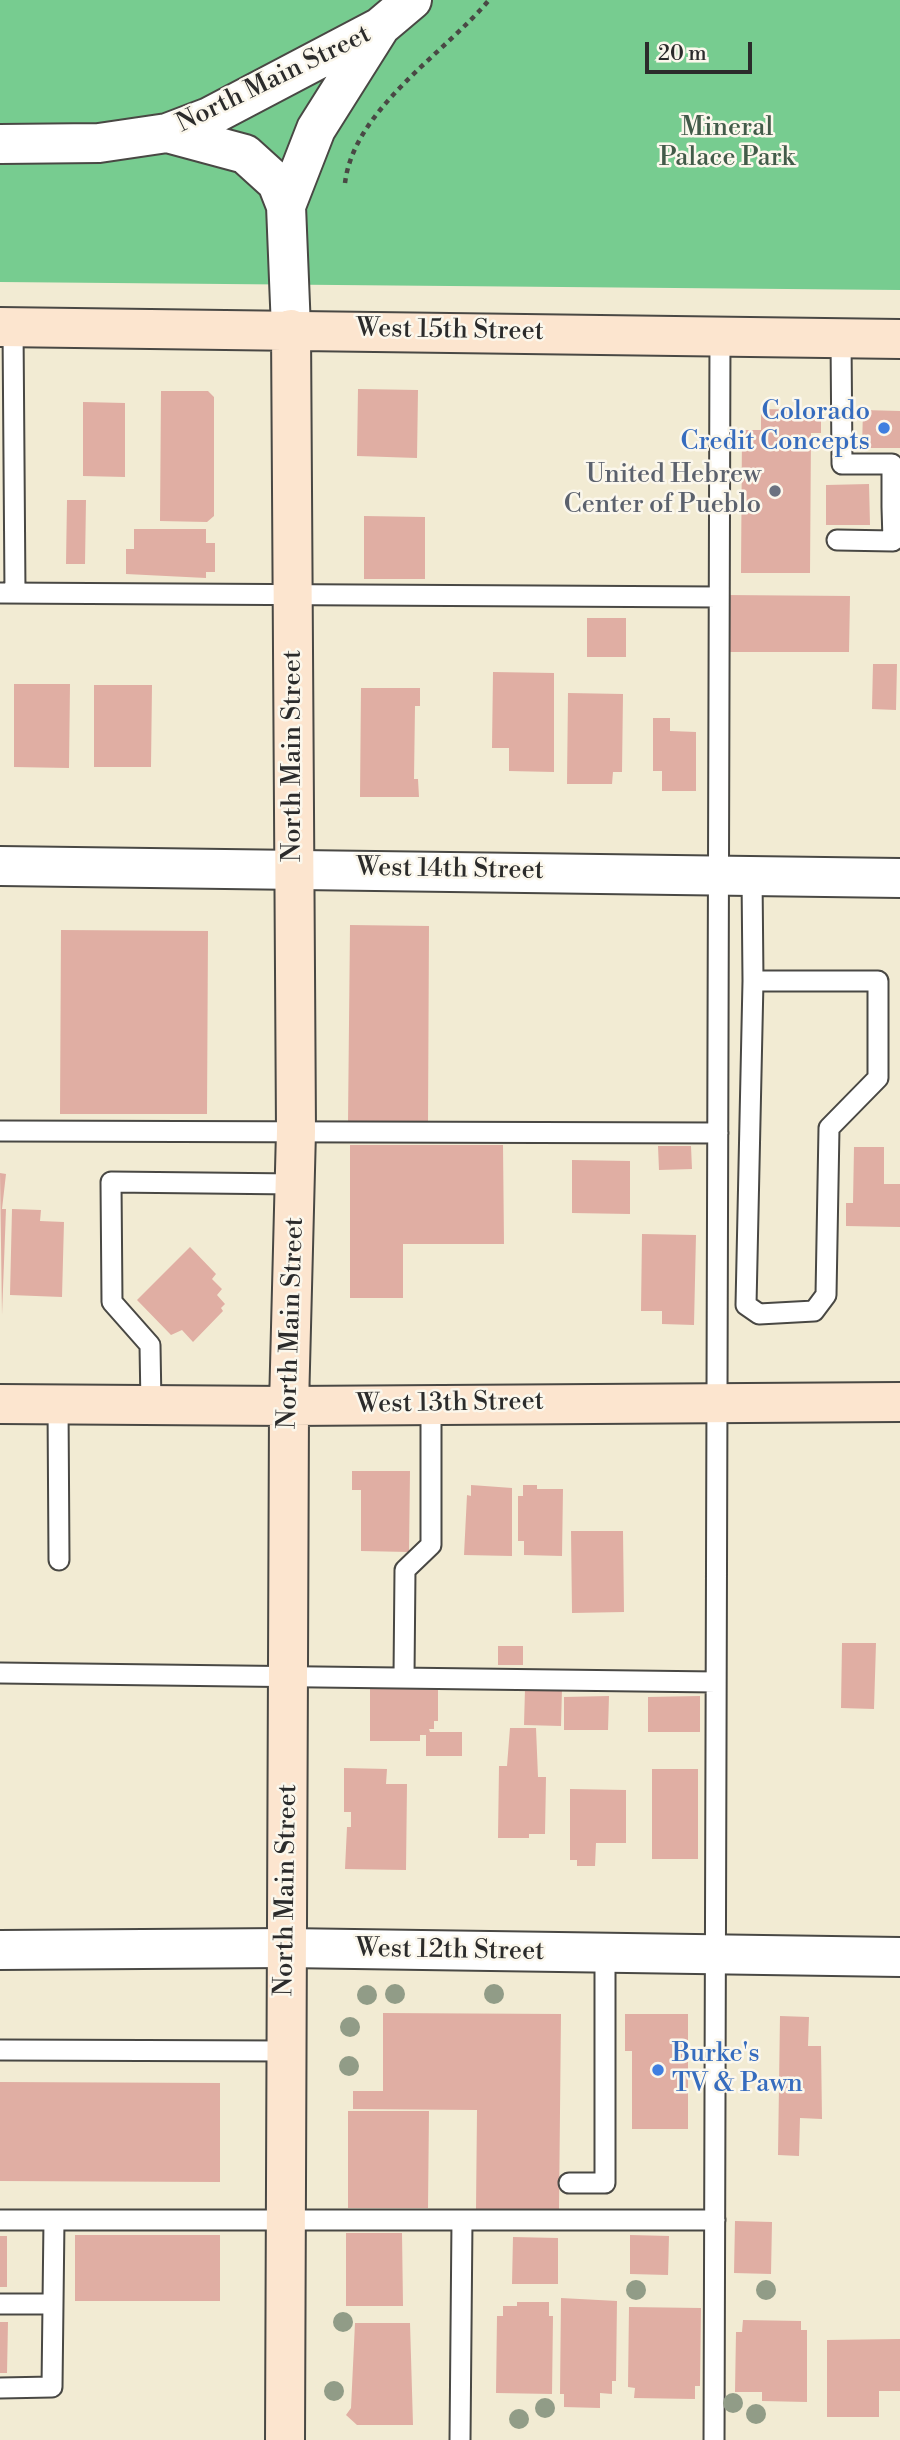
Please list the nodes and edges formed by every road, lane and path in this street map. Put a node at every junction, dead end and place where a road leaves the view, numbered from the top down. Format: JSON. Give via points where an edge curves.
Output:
{"nodes":[{"id":1,"x":412,"y":0,"type":"edge"},
{"id":2,"x":489,"y":0,"type":"edge"},
{"id":3,"x":380,"y":27,"type":"junction"},
{"id":4,"x":167,"y":133,"type":"junction"},
{"id":5,"x":0,"y":144,"type":"edge"},
{"id":6,"x":345,"y":183,"type":"dead end"},
{"id":7,"x":286,"y":206,"type":"junction"},
{"id":8,"x":7,"y":327,"type":"edge"},
{"id":9,"x":291,"y":329,"type":"junction"},
{"id":10,"x":720,"y":335,"type":"junction"},
{"id":11,"x":841,"y":338,"type":"junction"},
{"id":12,"x":900,"y":339,"type":"edge"},
{"id":13,"x":896,"y":507,"type":"edge"},
{"id":14,"x":837,"y":540,"type":"dead end"},
{"id":15,"x":8,"y":593,"type":"edge"},
{"id":16,"x":293,"y":593,"type":"junction"},
{"id":17,"x":719,"y":597,"type":"junction"},
{"id":18,"x":0,"y":866,"type":"edge"},
{"id":19,"x":295,"y":867,"type":"junction"},
{"id":20,"x":735,"y":875,"type":"junction"},
{"id":21,"x":900,"y":878,"type":"edge"},
{"id":22,"x":753,"y":981,"type":"junction"},
{"id":23,"x":0,"y":1131,"type":"edge"},
{"id":24,"x":296,"y":1131,"type":"junction"},
{"id":25,"x":718,"y":1133,"type":"junction"},
{"id":26,"x":296,"y":1184,"type":"junction"},
{"id":27,"x":717,"y":1401,"type":"junction"},
{"id":28,"x":900,"y":1402,"type":"edge"},
{"id":29,"x":0,"y":1404,"type":"edge"},
{"id":30,"x":58,"y":1404,"type":"junction"},
{"id":31,"x":151,"y":1405,"type":"junction"},
{"id":32,"x":431,"y":1405,"type":"junction"},
{"id":33,"x":289,"y":1406,"type":"junction"},
{"id":34,"x":59,"y":1560,"type":"dead end"},
{"id":35,"x":0,"y":1674,"type":"edge"},
{"id":36,"x":288,"y":1674,"type":"junction"},
{"id":37,"x":404,"y":1676,"type":"junction"},
{"id":38,"x":716,"y":1682,"type":"junction"},
{"id":39,"x":286,"y":1948,"type":"junction"},
{"id":40,"x":0,"y":1950,"type":"edge"},
{"id":41,"x":605,"y":1953,"type":"junction"},
{"id":42,"x":716,"y":1955,"type":"junction"},
{"id":43,"x":900,"y":1957,"type":"edge"},
{"id":44,"x":0,"y":2050,"type":"edge"},
{"id":45,"x":285,"y":2052,"type":"junction"},
{"id":46,"x":569,"y":2183,"type":"dead end"},
{"id":47,"x":0,"y":2220,"type":"edge"},
{"id":48,"x":54,"y":2220,"type":"junction"},
{"id":49,"x":462,"y":2220,"type":"junction"},
{"id":50,"x":715,"y":2220,"type":"junction"},
{"id":51,"x":285,"y":2221,"type":"junction"},
{"id":52,"x":0,"y":2304,"type":"edge"},
{"id":53,"x":53,"y":2304,"type":"junction"},
{"id":54,"x":0,"y":2388,"type":"edge"},
{"id":55,"x":285,"y":2440,"type":"edge"},
{"id":56,"x":460,"y":2440,"type":"edge"},
{"id":57,"x":714,"y":2440,"type":"edge"}],
"edges":[{"from":1,"to":3,"type":"street","name":"North Main Street"},
{"from":2,"to":6,"type":"path","via":[[366,130],[348,161]]},
{"from":3,"to":4,"type":"street","name":"North Main Street","via":[[209,117]]},
{"from":3,"to":7,"type":"street","name":"North Main Street","via":[[316,129]]},
{"from":4,"to":5,"type":"street","name":"North Main Street","via":[[99,143]]},
{"from":4,"to":7,"type":"street","name":"North Main Street","via":[[245,154],[277,183]]},
{"from":7,"to":9,"type":"street","name":"North Main Street"},
{"from":8,"to":9,"type":"street","name":"West 15th Street"},
{"from":8,"to":15,"type":"lane"},
{"from":9,"to":10,"type":"street","name":"West 15th Street"},
{"from":9,"to":16,"type":"street","name":"North Main Street"},
{"from":10,"to":11,"type":"street","name":"West 15th Street"},
{"from":10,"to":17,"type":"lane"},
{"from":11,"to":12,"type":"street","name":"West 15th Street"},
{"from":11,"to":13,"type":"lane","via":[[842,464],[892,464]]},
{"from":13,"to":14,"type":"lane","via":[[892,541]]},
{"from":15,"to":16,"type":"lane"},
{"from":16,"to":17,"type":"lane"},
{"from":16,"to":19,"type":"street","name":"North Main Street"},
{"from":17,"to":20,"type":"lane"},
{"from":18,"to":19,"type":"street","name":"West 14th Street"},
{"from":19,"to":20,"type":"street","name":"West 14th Street"},
{"from":19,"to":24,"type":"street","name":"North Main Street"},
{"from":20,"to":21,"type":"street","name":"West 14th Street"},
{"from":20,"to":22,"type":"lane"},
{"from":20,"to":25,"type":"lane"},
{"from":22,"to":22,"type":"lane","via":[[746,1305],[759,1314],[814,1311],[827,1296],[829,1128],[878,1078],[878,981]]},
{"from":23,"to":24,"type":"lane"},
{"from":24,"to":25,"type":"lane"},
{"from":24,"to":26,"type":"street","name":"North Main Street"},
{"from":25,"to":27,"type":"lane"},
{"from":26,"to":31,"type":"lane","via":[[111,1182],[112,1303],[150,1345]]},
{"from":26,"to":33,"type":"street","name":"North Main Street"},
{"from":27,"to":28,"type":"street","name":"West 13th Street"},
{"from":27,"to":32,"type":"street","name":"West 13th Street"},
{"from":27,"to":38,"type":"lane"},
{"from":29,"to":30,"type":"street","name":"West 13th Street"},
{"from":30,"to":31,"type":"street","name":"West 13th Street"},
{"from":30,"to":34,"type":"lane"},
{"from":31,"to":33,"type":"street","name":"West 13th Street"},
{"from":32,"to":33,"type":"street","name":"West 13th Street"},
{"from":32,"to":37,"type":"lane","via":[[432,1545],[405,1570]]},
{"from":33,"to":36,"type":"street","name":"North Main Street"},
{"from":35,"to":36,"type":"lane"},
{"from":36,"to":37,"type":"lane"},
{"from":36,"to":39,"type":"street","name":"North Main Street"},
{"from":37,"to":38,"type":"lane"},
{"from":38,"to":42,"type":"lane"},
{"from":39,"to":40,"type":"street","name":"West 12th Street"},
{"from":39,"to":41,"type":"street","name":"West 12th Street"},
{"from":39,"to":45,"type":"street","name":"North Main Street"},
{"from":41,"to":42,"type":"street","name":"West 12th Street"},
{"from":41,"to":46,"type":"lane","via":[[605,2183]]},
{"from":42,"to":43,"type":"street","name":"West 12th Street"},
{"from":42,"to":50,"type":"lane"},
{"from":44,"to":45,"type":"lane"},
{"from":45,"to":51,"type":"street","name":"North Main Street"},
{"from":47,"to":48,"type":"lane"},
{"from":48,"to":51,"type":"lane"},
{"from":48,"to":53,"type":"lane"},
{"from":49,"to":50,"type":"lane"},
{"from":49,"to":51,"type":"lane"},
{"from":49,"to":56,"type":"lane"},
{"from":50,"to":57,"type":"lane"},
{"from":51,"to":55,"type":"street","name":"North Main Street"},
{"from":52,"to":53,"type":"lane"},
{"from":53,"to":54,"type":"lane","via":[[52,2387]]}]}
